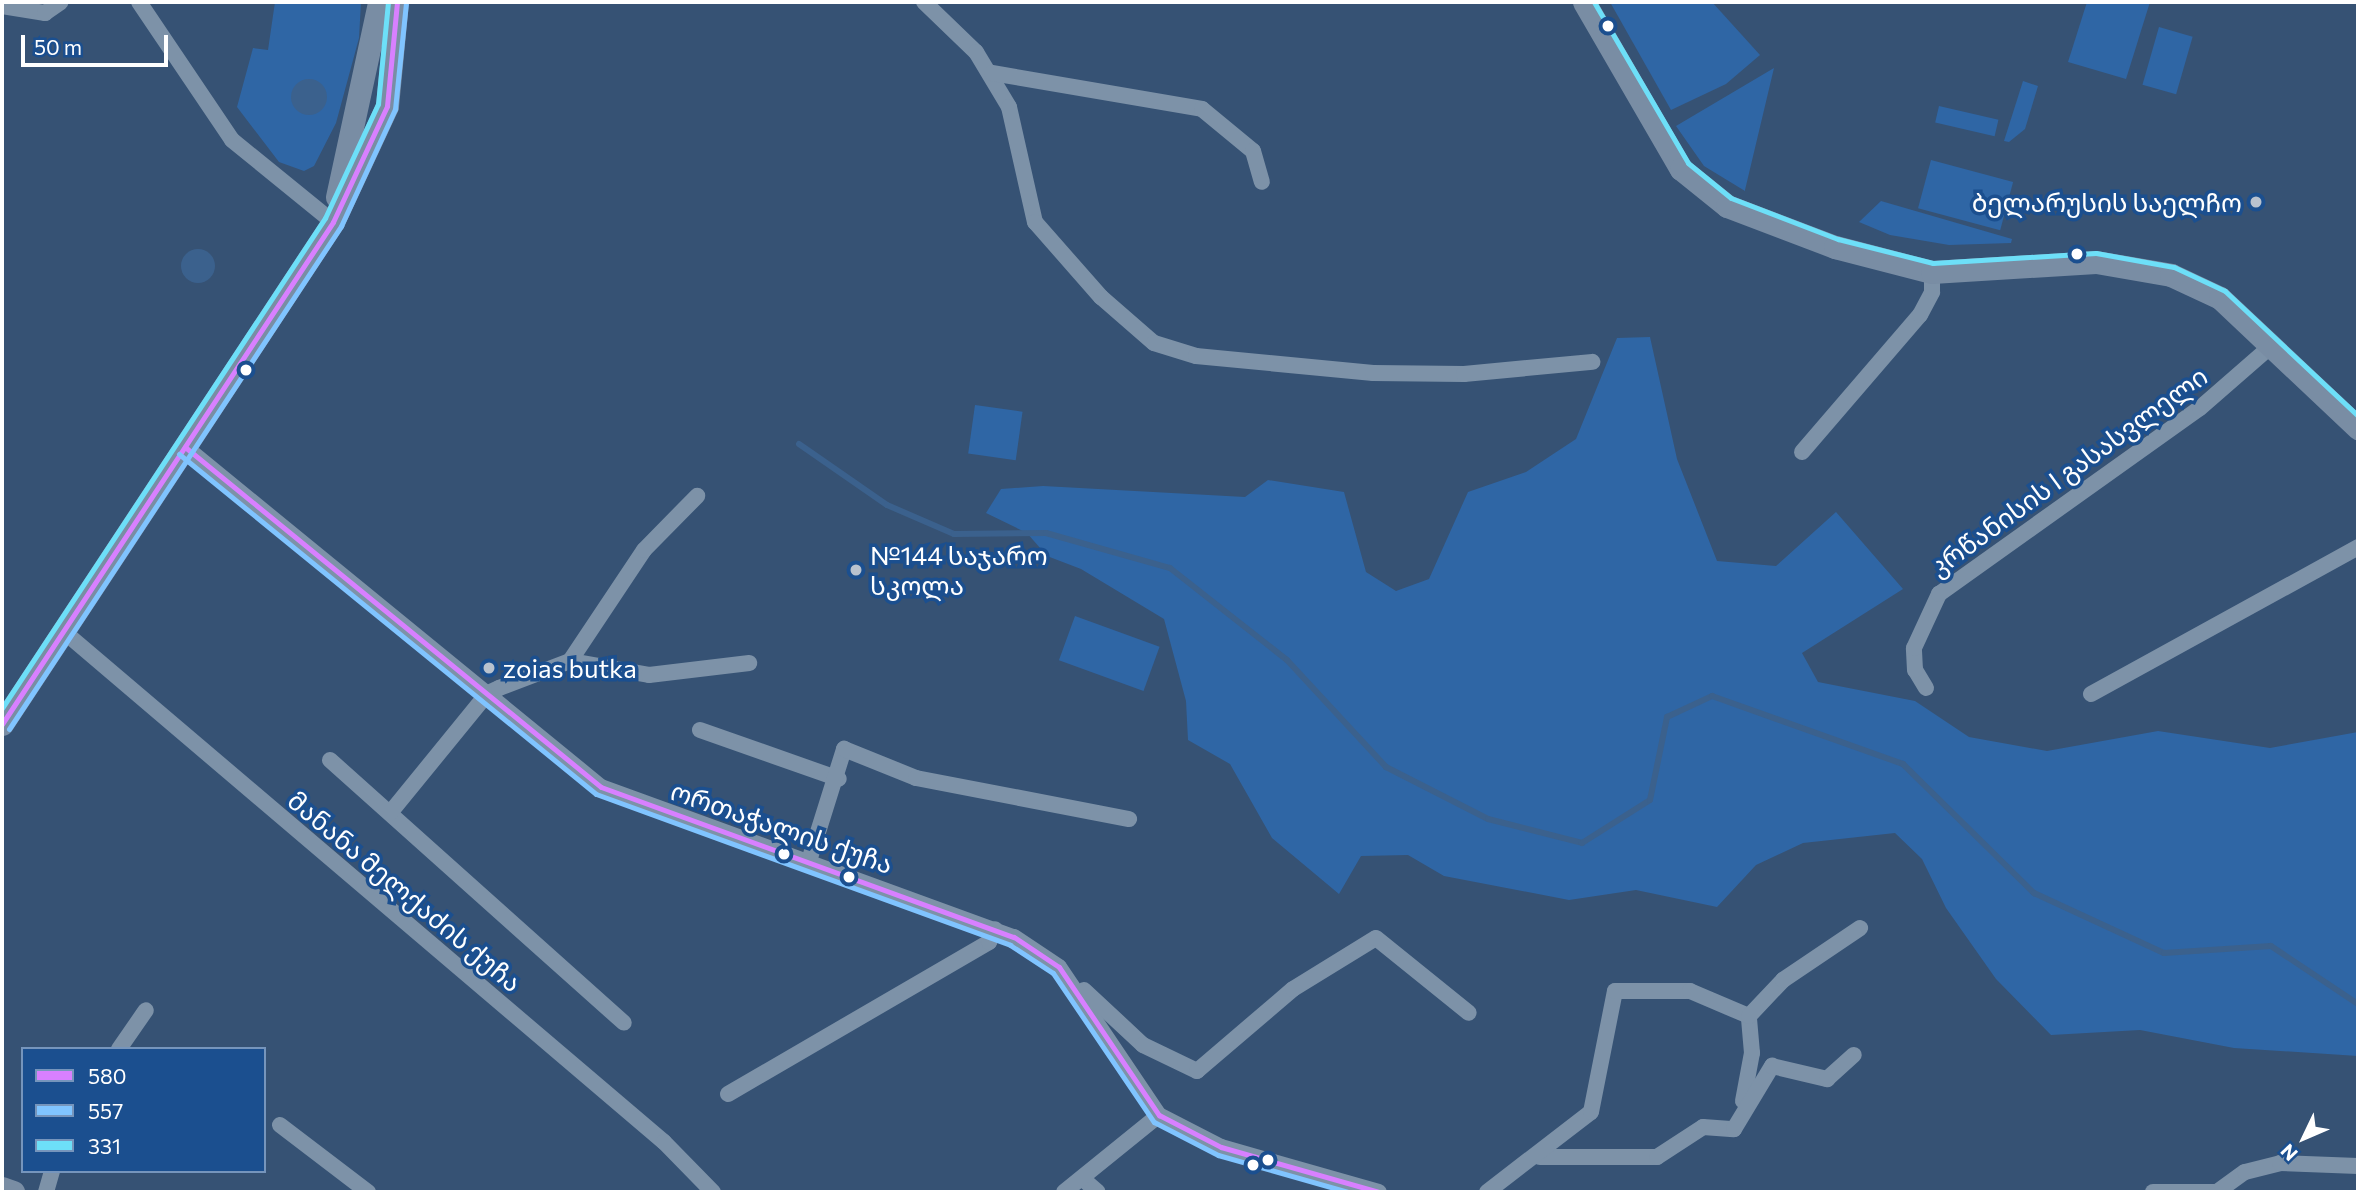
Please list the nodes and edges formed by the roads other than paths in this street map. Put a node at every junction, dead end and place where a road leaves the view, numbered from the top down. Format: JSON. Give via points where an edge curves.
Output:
{"nodes":[{"id":1,"x":61,"y":2,"type":"edge"},
{"id":2,"x":139,"y":2,"type":"edge"},
{"id":3,"x":379,"y":2,"type":"edge"},
{"id":4,"x":397,"y":2,"type":"edge"},
{"id":5,"x":924,"y":2,"type":"edge"},
{"id":6,"x":1584,"y":2,"type":"edge"},
{"id":7,"x":2,"y":6,"type":"edge"},
{"id":8,"x":992,"y":73,"type":"junction"},
{"id":9,"x":1262,"y":182,"type":"dead end"},
{"id":10,"x":333,"y":222,"type":"junction"},
{"id":11,"x":1932,"y":272,"type":"junction"},
{"id":12,"x":2271,"y":346,"type":"junction"},
{"id":13,"x":1591,"y":362,"type":"dead end"},
{"id":14,"x":2358,"y":428,"type":"edge"},
{"id":15,"x":185,"y":447,"type":"junction"},
{"id":16,"x":1802,"y":452,"type":"dead end"},
{"id":17,"x":697,"y":496,"type":"dead end"},
{"id":18,"x":2358,"y":547,"type":"edge"},
{"id":19,"x":62,"y":630,"type":"junction"},
{"id":20,"x":570,"y":661,"type":"junction"},
{"id":21,"x":750,"y":663,"type":"dead end"},
{"id":22,"x":1926,"y":688,"type":"dead end"},
{"id":23,"x":488,"y":693,"type":"junction"},
{"id":24,"x":2091,"y":694,"type":"dead end"},
{"id":25,"x":2,"y":724,"type":"edge"},
{"id":26,"x":700,"y":730,"type":"dead end"},
{"id":27,"x":330,"y":760,"type":"dead end"},
{"id":28,"x":839,"y":779,"type":"junction"},
{"id":29,"x":390,"y":813,"type":"junction"},
{"id":30,"x":1129,"y":819,"type":"dead end"},
{"id":31,"x":808,"y":864,"type":"junction"},
{"id":32,"x":1860,"y":928,"type":"dead end"},
{"id":33,"x":995,"y":929,"type":"junction"},
{"id":34,"x":1059,"y":967,"type":"junction"},
{"id":35,"x":146,"y":1010,"type":"dead end"},
{"id":36,"x":1469,"y":1013,"type":"dead end"},
{"id":37,"x":1749,"y":1016,"type":"junction"},
{"id":38,"x":624,"y":1023,"type":"dead end"},
{"id":39,"x":120,"y":1047,"type":"edge"},
{"id":40,"x":1854,"y":1055,"type":"dead end"},
{"id":41,"x":728,"y":1094,"type":"dead end"},
{"id":42,"x":1744,"y":1110,"type":"junction"},
{"id":43,"x":1159,"y":1115,"type":"junction"},
{"id":44,"x":280,"y":1125,"type":"dead end"},
{"id":45,"x":1540,"y":1157,"type":"junction"},
{"id":46,"x":2358,"y":1166,"type":"edge"},
{"id":47,"x":51,"y":1173,"type":"edge"},
{"id":48,"x":1084,"y":1180,"type":"junction"},
{"id":49,"x":2,"y":1188,"type":"edge"},
{"id":50,"x":13,"y":1192,"type":"edge"},
{"id":51,"x":46,"y":1192,"type":"edge"},
{"id":52,"x":368,"y":1192,"type":"edge"},
{"id":53,"x":713,"y":1192,"type":"edge"},
{"id":54,"x":1064,"y":1192,"type":"edge"},
{"id":55,"x":1098,"y":1192,"type":"edge"},
{"id":56,"x":1379,"y":1192,"type":"edge"},
{"id":57,"x":1487,"y":1192,"type":"edge"},
{"id":58,"x":2153,"y":1192,"type":"edge"},
{"id":59,"x":2218,"y":1192,"type":"edge"}],
"edges":[{"from":1,"to":7,"type":"street","via":[[45,13]]},
{"from":2,"to":10,"type":"street","via":[[232,140]]},
{"from":3,"to":10,"type":"street"},
{"from":4,"to":10,"type":"street","via":[[387,106]]},
{"from":5,"to":8,"type":"street"},
{"from":6,"to":11,"type":"street","via":[[1658,136],[1694,184],[1758,221]]},
{"from":8,"to":9,"type":"street","via":[[1202,109],[1253,151]]},
{"from":8,"to":13,"type":"street","via":[[1019,137],[1024,195],[1035,222],[1101,297],[1154,343],[1196,356],[1373,373],[1477,374]]},
{"from":10,"to":15,"type":"street"},
{"from":11,"to":12,"type":"street","via":[[2135,266],[2220,298]]},
{"from":11,"to":16,"type":"street","via":[[1932,292],[1920,315]]},
{"from":12,"to":14,"type":"street"},
{"from":12,"to":22,"type":"street","name":"კრწანისის I გასასვლელი","via":[[2200,408],[1939,594],[1914,648],[1915,670]]},
{"from":15,"to":19,"type":"street"},
{"from":15,"to":23,"type":"street","name":"ორთაჭალის ქუჩა"},
{"from":17,"to":20,"type":"street","via":[[644,550]]},
{"from":18,"to":24,"type":"street"},
{"from":19,"to":25,"type":"street"},
{"from":19,"to":53,"type":"street","name":"მანანა მელქაძის ქუჩა","via":[[664,1142]]},
{"from":20,"to":21,"type":"street","via":[[649,675]]},
{"from":20,"to":23,"type":"street"},
{"from":23,"to":29,"type":"street"},
{"from":23,"to":31,"type":"street","name":"ორთაჭალის ქუჩა","via":[[601,788]]},
{"from":26,"to":28,"type":"street"},
{"from":27,"to":29,"type":"street"},
{"from":28,"to":30,"type":"street","via":[[845,749],[916,778]]},
{"from":28,"to":31,"type":"street"},
{"from":29,"to":38,"type":"street"},
{"from":31,"to":33,"type":"street","name":"ორთაჭალის ქუჩა"},
{"from":32,"to":37,"type":"street","via":[[1783,980]]},
{"from":33,"to":34,"type":"street","name":"ორთაჭალის ქუჩა"},
{"from":33,"to":41,"type":"street","via":[[989,942]]},
{"from":34,"to":36,"type":"street","via":[[1143,1045],[1197,1071],[1293,989],[1376,938]]},
{"from":34,"to":43,"type":"street","name":"ორთაჭალის ქუჩა"},
{"from":35,"to":39,"type":"street"},
{"from":37,"to":42,"type":"street","via":[[1752,1053]]},
{"from":37,"to":45,"type":"street","via":[[1690,991],[1615,991],[1591,1112]]},
{"from":40,"to":42,"type":"street","via":[[1827,1079],[1772,1066]]},
{"from":42,"to":45,"type":"street","via":[[1734,1129],[1703,1127],[1657,1157]]},
{"from":43,"to":48,"type":"street"},
{"from":43,"to":56,"type":"street","name":"ორთაჭალის ქუჩა","via":[[1221,1147]]},
{"from":44,"to":52,"type":"street"},
{"from":45,"to":57,"type":"street"},
{"from":46,"to":59,"type":"street","via":[[2280,1163],[2245,1172]]},
{"from":47,"to":51,"type":"street"},
{"from":48,"to":54,"type":"street"},
{"from":48,"to":55,"type":"street"},
{"from":49,"to":50,"type":"street"},
{"from":58,"to":59,"type":"street"}]}
